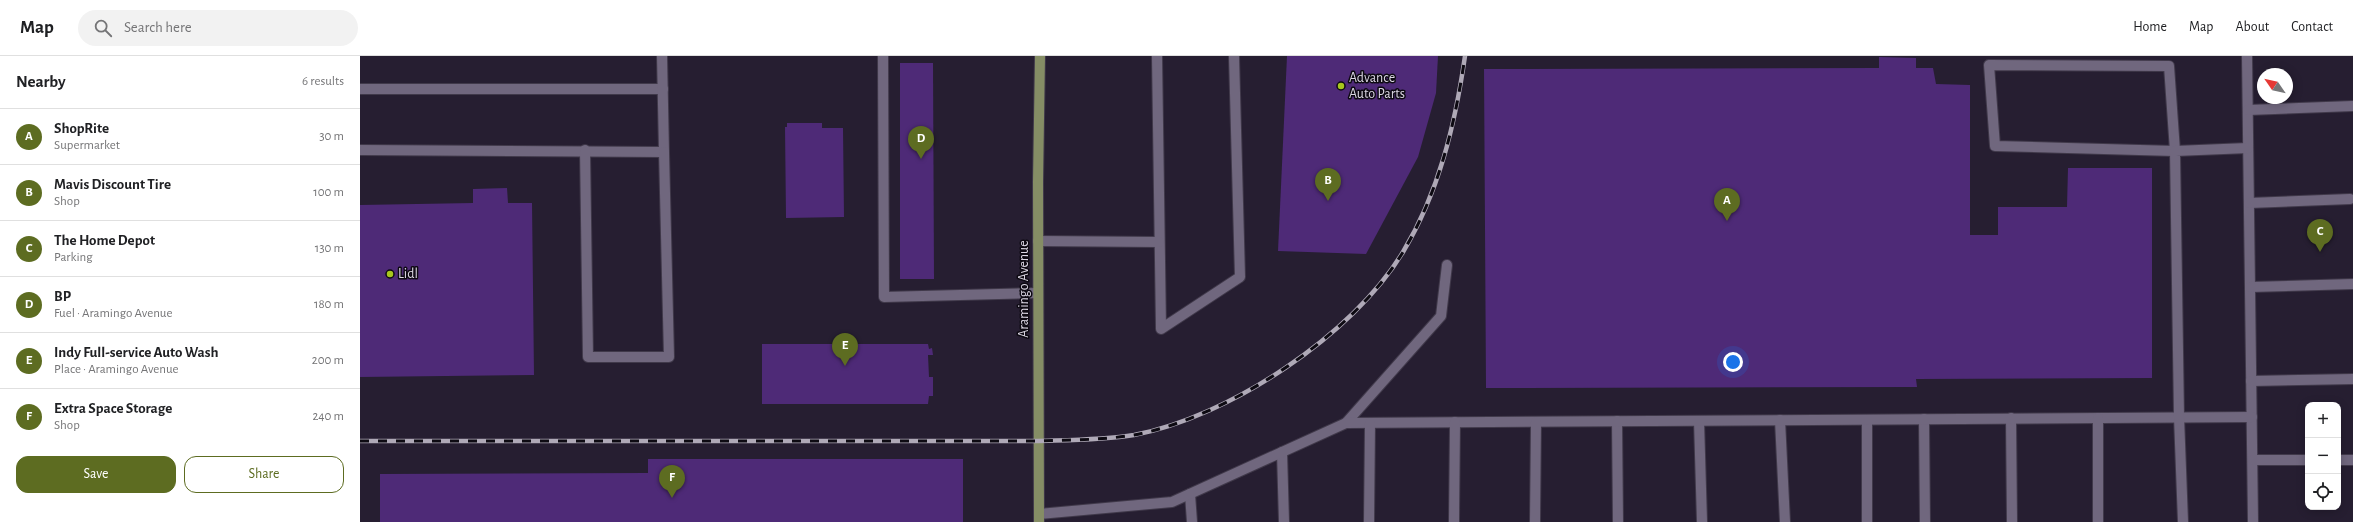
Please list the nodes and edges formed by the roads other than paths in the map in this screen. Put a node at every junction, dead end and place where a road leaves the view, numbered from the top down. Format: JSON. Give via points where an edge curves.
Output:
{"nodes":[{"id":1,"x":662,"y":56,"type":"edge"},
{"id":2,"x":883,"y":56,"type":"edge"},
{"id":3,"x":1040,"y":56,"type":"edge"},
{"id":4,"x":1157,"y":56,"type":"edge"},
{"id":5,"x":1234,"y":56,"type":"edge"},
{"id":6,"x":2247,"y":56,"type":"edge"},
{"id":7,"x":1989,"y":60,"type":"edge"},
{"id":8,"x":360,"y":89,"type":"edge"},
{"id":9,"x":663,"y":89,"type":"junction"},
{"id":10,"x":2353,"y":106,"type":"edge"},
{"id":11,"x":2248,"y":110,"type":"junction"},
{"id":12,"x":2248,"y":148,"type":"junction"},
{"id":13,"x":360,"y":150,"type":"edge"},
{"id":14,"x":585,"y":150,"type":"junction"},
{"id":15,"x":2175,"y":151,"type":"junction"},
{"id":16,"x":664,"y":152,"type":"junction"},
{"id":17,"x":2350,"y":199,"type":"dead end"},
{"id":18,"x":2249,"y":203,"type":"junction"},
{"id":19,"x":1038,"y":241,"type":"junction"},
{"id":20,"x":1159,"y":242,"type":"junction"},
{"id":21,"x":1447,"y":265,"type":"dead end"},
{"id":22,"x":2353,"y":284,"type":"edge"},
{"id":23,"x":2250,"y":287,"type":"junction"},
{"id":24,"x":1038,"y":293,"type":"junction"},
{"id":25,"x":2353,"y":379,"type":"edge"},
{"id":26,"x":2251,"y":381,"type":"junction"},
{"id":27,"x":2179,"y":417,"type":"junction"},
{"id":28,"x":2252,"y":417,"type":"junction"},
{"id":29,"x":2011,"y":418,"type":"junction"},
{"id":30,"x":2098,"y":418,"type":"junction"},
{"id":31,"x":1924,"y":419,"type":"junction"},
{"id":32,"x":1699,"y":420,"type":"junction"},
{"id":33,"x":1780,"y":420,"type":"junction"},
{"id":34,"x":1867,"y":420,"type":"junction"},
{"id":35,"x":1617,"y":421,"type":"junction"},
{"id":36,"x":1455,"y":422,"type":"junction"},
{"id":37,"x":1536,"y":422,"type":"junction"},
{"id":38,"x":1346,"y":423,"type":"junction"},
{"id":39,"x":1370,"y":423,"type":"junction"},
{"id":40,"x":1282,"y":452,"type":"junction"},
{"id":41,"x":2253,"y":460,"type":"junction"},
{"id":42,"x":2305,"y":460,"type":"edge"},
{"id":43,"x":2341,"y":460,"type":"edge"},
{"id":44,"x":2353,"y":460,"type":"edge"},
{"id":45,"x":1190,"y":494,"type":"junction"},
{"id":46,"x":1039,"y":518,"type":"edge"},
{"id":47,"x":1192,"y":522,"type":"edge"},
{"id":48,"x":1284,"y":522,"type":"edge"},
{"id":49,"x":1369,"y":522,"type":"edge"},
{"id":50,"x":1454,"y":522,"type":"edge"},
{"id":51,"x":1536,"y":522,"type":"edge"},
{"id":52,"x":1618,"y":522,"type":"edge"},
{"id":53,"x":1702,"y":522,"type":"edge"},
{"id":54,"x":1785,"y":522,"type":"edge"},
{"id":55,"x":1867,"y":522,"type":"edge"},
{"id":56,"x":1925,"y":522,"type":"edge"},
{"id":57,"x":2012,"y":522,"type":"edge"},
{"id":58,"x":2098,"y":522,"type":"edge"},
{"id":59,"x":2183,"y":522,"type":"edge"},
{"id":60,"x":2253,"y":522,"type":"edge"}],
"edges":[{"from":1,"to":9,"type":"lane"},
{"from":2,"to":24,"type":"lane","via":[[884,297]]},
{"from":3,"to":19,"type":"main road","name":"Aramingo Avenue"},
{"from":4,"to":20,"type":"lane"},
{"from":5,"to":20,"type":"lane","via":[[1240,277],[1161,329]]},
{"from":6,"to":11,"type":"lane"},
{"from":7,"to":15,"type":"lane","via":[[2169,66]]},
{"from":7,"to":15,"type":"lane","via":[[1995,146]]},
{"from":8,"to":9,"type":"lane"},
{"from":9,"to":16,"type":"lane"},
{"from":10,"to":11,"type":"lane"},
{"from":11,"to":12,"type":"lane"},
{"from":12,"to":15,"type":"lane"},
{"from":12,"to":18,"type":"lane"},
{"from":13,"to":14,"type":"lane"},
{"from":14,"to":16,"type":"lane"},
{"from":14,"to":16,"type":"lane","via":[[588,357],[669,357]]},
{"from":15,"to":27,"type":"lane"},
{"from":17,"to":18,"type":"lane"},
{"from":18,"to":23,"type":"lane"},
{"from":19,"to":20,"type":"lane"},
{"from":19,"to":24,"type":"main road","name":"Aramingo Avenue"},
{"from":21,"to":38,"type":"lane","via":[[1441,316]]},
{"from":22,"to":23,"type":"lane"},
{"from":23,"to":26,"type":"lane"},
{"from":24,"to":46,"type":"main road","name":"Aramingo Avenue"},
{"from":25,"to":26,"type":"lane"},
{"from":26,"to":28,"type":"lane"},
{"from":27,"to":28,"type":"lane"},
{"from":27,"to":30,"type":"lane"},
{"from":27,"to":59,"type":"lane"},
{"from":28,"to":41,"type":"lane"},
{"from":29,"to":30,"type":"lane"},
{"from":29,"to":31,"type":"lane"},
{"from":29,"to":57,"type":"lane"},
{"from":30,"to":58,"type":"lane"},
{"from":31,"to":34,"type":"lane"},
{"from":31,"to":56,"type":"lane"},
{"from":32,"to":33,"type":"lane"},
{"from":32,"to":35,"type":"lane"},
{"from":32,"to":53,"type":"lane"},
{"from":33,"to":34,"type":"lane"},
{"from":33,"to":54,"type":"lane"},
{"from":34,"to":55,"type":"lane"},
{"from":35,"to":37,"type":"lane"},
{"from":35,"to":52,"type":"lane"},
{"from":36,"to":37,"type":"lane"},
{"from":36,"to":39,"type":"lane"},
{"from":36,"to":50,"type":"lane"},
{"from":37,"to":51,"type":"lane"},
{"from":38,"to":39,"type":"lane"},
{"from":38,"to":40,"type":"lane"},
{"from":39,"to":49,"type":"lane"},
{"from":40,"to":45,"type":"lane"},
{"from":40,"to":48,"type":"lane"},
{"from":41,"to":42,"type":"lane"},
{"from":41,"to":60,"type":"lane"},
{"from":43,"to":44,"type":"lane"},
{"from":45,"to":46,"type":"lane","via":[[1172,502]]},
{"from":45,"to":47,"type":"lane"}]}
